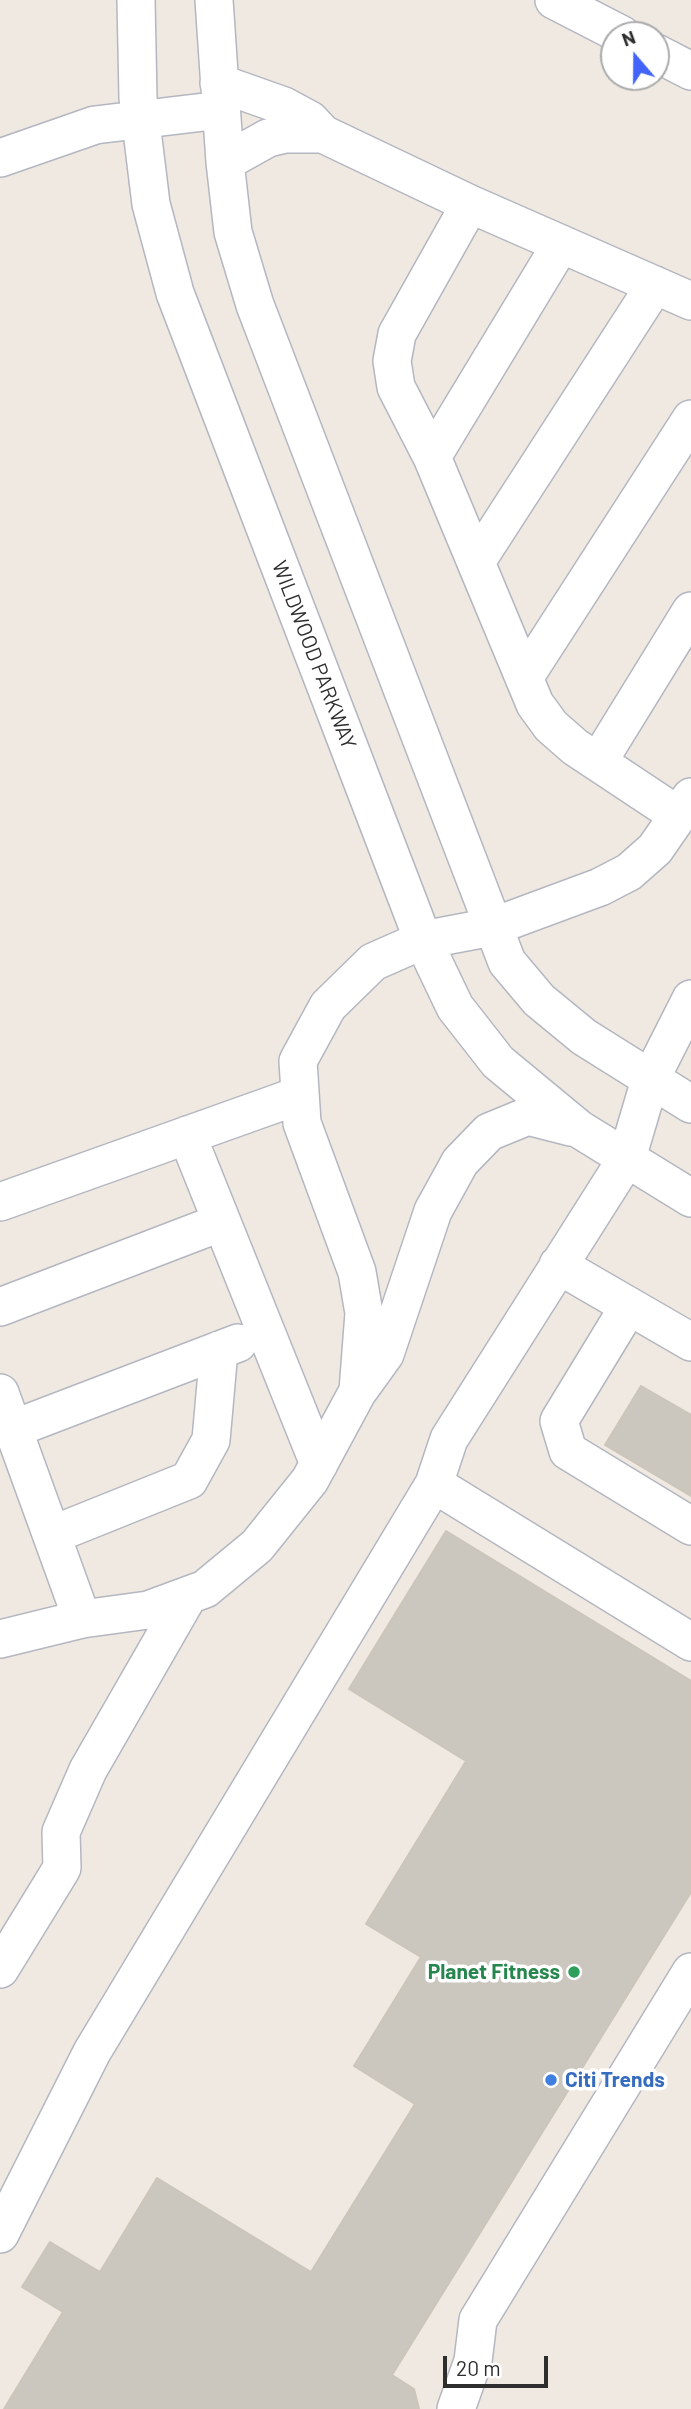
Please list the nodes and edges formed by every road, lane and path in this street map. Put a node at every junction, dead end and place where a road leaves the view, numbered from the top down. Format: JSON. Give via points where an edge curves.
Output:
{"nodes":[{"id":1,"x":136,"y":0,"type":"edge"},
{"id":2,"x":214,"y":0,"type":"edge"},
{"id":3,"x":572,"y":4,"type":"edge"},
{"id":4,"x":600,"y":21,"type":"edge"},
{"id":5,"x":670,"y":60,"type":"edge"},
{"id":6,"x":691,"y":71,"type":"edge"},
{"id":7,"x":220,"y":97,"type":"junction"},
{"id":8,"x":140,"y":118,"type":"junction"},
{"id":9,"x":323,"y":134,"type":"junction"},
{"id":10,"x":0,"y":158,"type":"edge"},
{"id":11,"x":225,"y":162,"type":"junction"},
{"id":12,"x":470,"y":204,"type":"junction"},
{"id":13,"x":561,"y":244,"type":"junction"},
{"id":14,"x":655,"y":285,"type":"junction"},
{"id":15,"x":691,"y":301,"type":"edge"},
{"id":16,"x":691,"y":419,"type":"edge"},
{"id":17,"x":432,"y":457,"type":"junction"},
{"id":18,"x":476,"y":562,"type":"junction"},
{"id":19,"x":691,"y":611,"type":"edge"},
{"id":20,"x":524,"y":678,"type":"junction"},
{"id":21,"x":598,"y":762,"type":"junction"},
{"id":22,"x":685,"y":807,"type":"edge"},
{"id":23,"x":492,"y":927,"type":"junction"},
{"id":24,"x":423,"y":940,"type":"junction"},
{"id":25,"x":691,"y":999,"type":"edge"},
{"id":26,"x":650,"y":1080,"type":"junction"},
{"id":27,"x":300,"y":1095,"type":"junction"},
{"id":28,"x":691,"y":1104,"type":"edge"},
{"id":29,"x":579,"y":1129,"type":"junction"},
{"id":30,"x":187,"y":1135,"type":"junction"},
{"id":31,"x":627,"y":1158,"type":"junction"},
{"id":32,"x":691,"y":1198,"type":"edge"},
{"id":33,"x":0,"y":1202,"type":"edge"},
{"id":34,"x":222,"y":1222,"type":"junction"},
{"id":35,"x":558,"y":1265,"type":"junction"},
{"id":36,"x":629,"y":1306,"type":"junction"},
{"id":37,"x":0,"y":1307,"type":"edge"},
{"id":38,"x":266,"y":1332,"type":"junction"},
{"id":39,"x":691,"y":1342,"type":"edge"},
{"id":40,"x":219,"y":1350,"type":"junction"},
{"id":41,"x":358,"y":1391,"type":"junction"},
{"id":42,"x":0,"y":1393,"type":"edge"},
{"id":43,"x":13,"y":1429,"type":"junction"},
{"id":44,"x":319,"y":1464,"type":"junction"},
{"id":45,"x":434,"y":1484,"type":"junction"},
{"id":46,"x":691,"y":1526,"type":"edge"},
{"id":47,"x":52,"y":1535,"type":"junction"},
{"id":48,"x":188,"y":1595,"type":"junction"},
{"id":49,"x":82,"y":1619,"type":"junction"},
{"id":50,"x":0,"y":1639,"type":"edge"},
{"id":51,"x":691,"y":1643,"type":"edge"},
{"id":52,"x":0,"y":1969,"type":"edge"},
{"id":53,"x":691,"y":1972,"type":"edge"},
{"id":54,"x":0,"y":2234,"type":"edge"},
{"id":55,"x":456,"y":2409,"type":"edge"}],
"edges":[{"from":1,"to":8,"type":"street","name":"WILDWOOD PARKWAY"},
{"from":2,"to":7,"type":"street"},
{"from":3,"to":4,"type":"street"},
{"from":5,"to":6,"type":"street"},
{"from":7,"to":8,"type":"street"},
{"from":7,"to":9,"type":"street","via":[[284,106],[310,120]]},
{"from":7,"to":11,"type":"street"},
{"from":8,"to":10,"type":"street","via":[[95,125]]},
{"from":8,"to":24,"type":"street","name":"WILDWOOD PARKWAY","via":[[151,204],[175,293]]},
{"from":9,"to":11,"type":"street","via":[[268,138]]},
{"from":9,"to":12,"type":"street"},
{"from":11,"to":23,"type":"street","via":[[233,232],[255,305]]},
{"from":12,"to":13,"type":"street"},
{"from":12,"to":17,"type":"street","via":[[397,334],[392,361],[396,387]]},
{"from":13,"to":14,"type":"street"},
{"from":13,"to":17,"type":"street"},
{"from":14,"to":15,"type":"street"},
{"from":14,"to":18,"type":"street"},
{"from":16,"to":20,"type":"street"},
{"from":17,"to":18,"type":"street"},
{"from":18,"to":20,"type":"street"},
{"from":19,"to":21,"type":"street"},
{"from":20,"to":21,"type":"street","via":[[551,726]]},
{"from":21,"to":22,"type":"street"},
{"from":22,"to":23,"type":"street","via":[[656,849],[629,873]]},
{"from":23,"to":24,"type":"street"},
{"from":23,"to":26,"type":"street","via":[[507,962],[539,1000],[584,1037]]},
{"from":24,"to":27,"type":"street","via":[[373,962],[328,1006],[298,1061]]},
{"from":24,"to":29,"type":"street","name":"WILDWOOD PARKWAY","via":[[455,1007],[498,1062]]},
{"from":25,"to":26,"type":"street"},
{"from":26,"to":28,"type":"street"},
{"from":26,"to":31,"type":"street"},
{"from":27,"to":30,"type":"street"},
{"from":27,"to":41,"type":"street","via":[[302,1124],[357,1272],[364,1313]]},
{"from":29,"to":31,"type":"street","name":"WILDWOOD PARKWAY"},
{"from":29,"to":41,"type":"street","via":[[528,1116],[489,1132],[460,1162],[433,1211],[385,1354]]},
{"from":30,"to":33,"type":"street"},
{"from":30,"to":34,"type":"street"},
{"from":31,"to":32,"type":"street","name":"WILDWOOD PARKWAY"},
{"from":31,"to":35,"type":"street"},
{"from":34,"to":37,"type":"street"},
{"from":34,"to":38,"type":"street"},
{"from":35,"to":36,"type":"street"},
{"from":35,"to":45,"type":"street","via":[[449,1439]]},
{"from":36,"to":39,"type":"street"},
{"from":36,"to":46,"type":"street","via":[[559,1421],[568,1451]]},
{"from":38,"to":40,"type":"street"},
{"from":38,"to":44,"type":"street"},
{"from":40,"to":43,"type":"street"},
{"from":40,"to":47,"type":"street","via":[[211,1440],[189,1480]]},
{"from":41,"to":44,"type":"street"},
{"from":42,"to":43,"type":"street"},
{"from":43,"to":47,"type":"street"},
{"from":44,"to":48,"type":"street","via":[[257,1546],[205,1589]]},
{"from":45,"to":51,"type":"street"},
{"from":45,"to":54,"type":"street","via":[[92,2052]]},
{"from":47,"to":49,"type":"street"},
{"from":48,"to":49,"type":"street","via":[[148,1611]]},
{"from":48,"to":52,"type":"street","via":[[88,1770],[61,1832],[62,1868]]},
{"from":49,"to":50,"type":"street"},
{"from":53,"to":55,"type":"street","via":[[478,2320],[473,2361]]}]}
